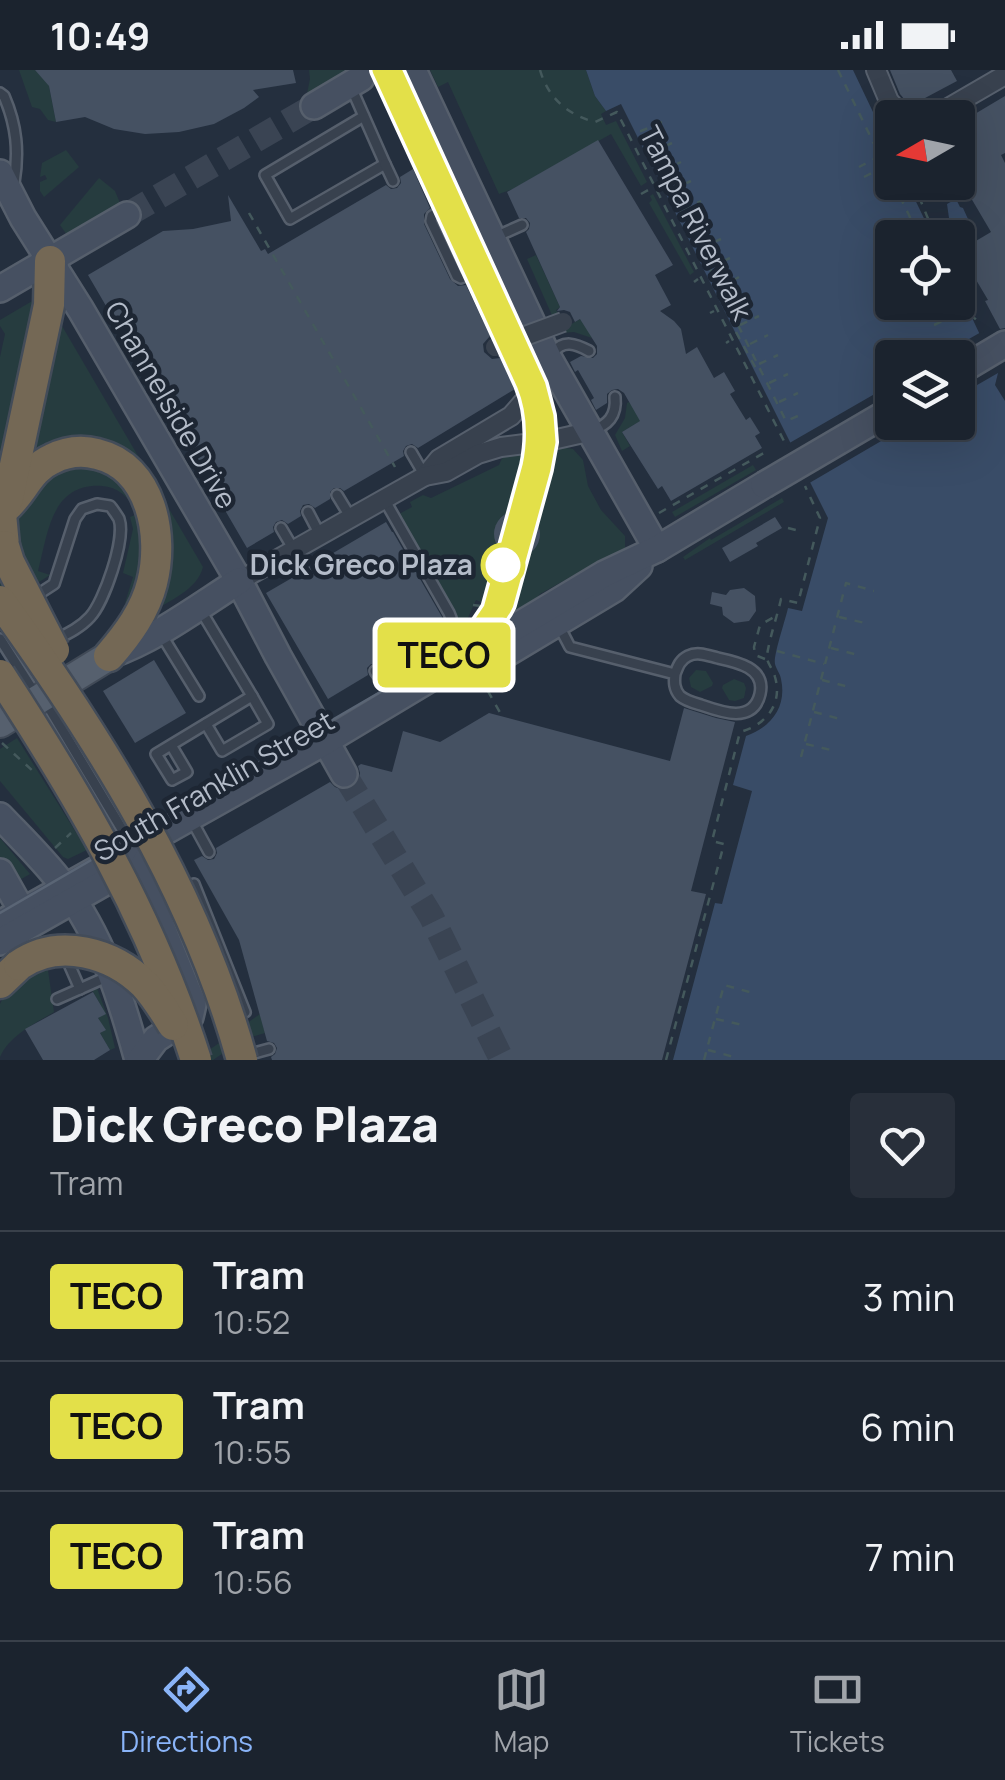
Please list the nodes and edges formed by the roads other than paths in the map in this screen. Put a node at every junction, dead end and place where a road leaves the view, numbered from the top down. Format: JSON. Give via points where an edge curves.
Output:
{"nodes":[{"id":1,"x":413,"y":70,"type":"edge"},
{"id":2,"x":876,"y":70,"type":"edge"},
{"id":3,"x":1005,"y":75,"type":"edge"},
{"id":4,"x":355,"y":81,"type":"joint"},
{"id":5,"x":0,"y":93,"type":"edge"},
{"id":6,"x":889,"y":100,"type":"edge"},
{"id":7,"x":961,"y":100,"type":"edge"},
{"id":8,"x":314,"y":106,"type":"tunnel mouth"},
{"id":9,"x":364,"y":116,"type":"junction"},
{"id":10,"x":385,"y":164,"type":"junction"},
{"id":11,"x":393,"y":181,"type":"dead end"},
{"id":12,"x":6,"y":184,"type":"edge"},
{"id":13,"x":472,"y":195,"type":"junction"},
{"id":14,"x":128,"y":215,"type":"tunnel mouth"},
{"id":15,"x":522,"y":225,"type":"dead end"},
{"id":16,"x":497,"y":249,"type":"junction"},
{"id":17,"x":50,"y":260,"type":"junction"},
{"id":18,"x":0,"y":289,"type":"edge"},
{"id":19,"x":563,"y":322,"type":"dead end"},
{"id":20,"x":495,"y":347,"type":"dead end"},
{"id":21,"x":1000,"y":347,"type":"edge"},
{"id":22,"x":590,"y":351,"type":"dead end"},
{"id":23,"x":548,"y":359,"type":"junction"},
{"id":24,"x":975,"y":362,"type":"edge"},
{"id":25,"x":616,"y":397,"type":"dead end"},
{"id":26,"x":875,"y":420,"type":"edge"},
{"id":27,"x":588,"y":432,"type":"junction"},
{"id":28,"x":411,"y":452,"type":"dead end"},
{"id":29,"x":425,"y":476,"type":"junction"},
{"id":30,"x":337,"y":495,"type":"dead end"},
{"id":31,"x":384,"y":499,"type":"junction"},
{"id":32,"x":5,"y":508,"type":"junction"},
{"id":33,"x":308,"y":512,"type":"dead end"},
{"id":34,"x":351,"y":518,"type":"junction"},
{"id":35,"x":281,"y":528,"type":"dead end"},
{"id":36,"x":320,"y":535,"type":"junction"},
{"id":37,"x":657,"y":549,"type":"junction"},
{"id":38,"x":293,"y":550,"type":"junction"},
{"id":39,"x":304,"y":570,"type":"dead end"},
{"id":40,"x":240,"y":581,"type":"junction"},
{"id":41,"x":0,"y":601,"type":"edge"},
{"id":42,"x":198,"y":606,"type":"junction"},
{"id":43,"x":553,"y":616,"type":"junction"},
{"id":44,"x":0,"y":620,"type":"edge"},
{"id":45,"x":160,"y":631,"type":"junction"},
{"id":46,"x":450,"y":632,"type":"road end"},
{"id":47,"x":0,"y":638,"type":"edge"},
{"id":48,"x":430,"y":646,"type":"dead end"},
{"id":49,"x":109,"y":656,"type":"junction"},
{"id":50,"x":8,"y":669,"type":"edge"},
{"id":51,"x":375,"y":671,"type":"dead end"},
{"id":52,"x":674,"y":674,"type":"junction"},
{"id":53,"x":199,"y":696,"type":"dead end"},
{"id":54,"x":252,"y":696,"type":"junction"},
{"id":55,"x":40,"y":698,"type":"junction"},
{"id":56,"x":206,"y":724,"type":"junction"},
{"id":57,"x":1,"y":726,"type":"edge"},
{"id":58,"x":171,"y":745,"type":"dead end"},
{"id":59,"x":104,"y":756,"type":"junction"},
{"id":60,"x":334,"y":756,"type":"junction"},
{"id":61,"x":0,"y":816,"type":"edge"},
{"id":62,"x":80,"y":823,"type":"junction"},
{"id":63,"x":141,"y":852,"type":"junction"},
{"id":64,"x":0,"y":872,"type":"edge"},
{"id":65,"x":0,"y":885,"type":"edge"},
{"id":66,"x":69,"y":894,"type":"junction"},
{"id":67,"x":154,"y":908,"type":"junction"},
{"id":68,"x":7,"y":911,"type":"edge"},
{"id":69,"x":61,"y":947,"type":"dead end"},
{"id":70,"x":6,"y":964,"type":"edge"},
{"id":71,"x":112,"y":974,"type":"junction"},
{"id":72,"x":80,"y":989,"type":"junction"},
{"id":73,"x":57,"y":1000,"type":"dead end"},
{"id":74,"x":214,"y":1032,"type":"dead end"},
{"id":75,"x":189,"y":1050,"type":"edge"},
{"id":76,"x":249,"y":1056,"type":"edge"},
{"id":77,"x":139,"y":1060,"type":"edge"}],
"edges":[{"from":1,"to":13,"type":"street"},
{"from":2,"to":6,"type":"street"},
{"from":3,"to":7,"type":"street"},
{"from":4,"to":8,"type":"street"},
{"from":4,"to":9,"type":"lane"},
{"from":5,"to":12,"type":"lane","via":[[18,148]]},
{"from":9,"to":10,"type":"lane"},
{"from":9,"to":10,"type":"lane","via":[[265,175],[290,220]]},
{"from":10,"to":11,"type":"lane"},
{"from":12,"to":17,"type":"street","name":"Channelside Drive"},
{"from":13,"to":16,"type":"street"},
{"from":13,"to":16,"type":"lane","via":[[431,220],[457,276]]},
{"from":14,"to":17,"type":"street"},
{"from":15,"to":16,"type":"lane"},
{"from":16,"to":23,"type":"street"},
{"from":17,"to":18,"type":"street"},
{"from":17,"to":32,"type":"highway","via":[[46,320]]},
{"from":17,"to":40,"type":"street","name":"Channelside Drive"},
{"from":19,"to":20,"type":"street","bridge":true},
{"from":21,"to":24,"type":"street"},
{"from":22,"to":23,"type":"lane","via":[[567,344]]},
{"from":23,"to":27,"type":"street"},
{"from":23,"to":29,"type":"street","via":[[538,385],[511,416],[439,459]]},
{"from":25,"to":27,"type":"lane","via":[[612,419]]},
{"from":26,"to":37,"type":"street","name":"South Franklin Street","bridge":true},
{"from":27,"to":29,"type":"street","via":[[501,447]]},
{"from":27,"to":37,"type":"street","via":[[648,520]]},
{"from":28,"to":29,"type":"lane"},
{"from":29,"to":31,"type":"street"},
{"from":30,"to":34,"type":"lane"},
{"from":31,"to":34,"type":"street"},
{"from":31,"to":46,"type":"lane","via":[[449,613]]},
{"from":32,"to":49,"type":"highway","via":[[33,472],[63,454],[107,457],[137,480],[154,521],[152,583]]},
{"from":32,"to":59,"type":"highway","bridge":true,"via":[[1,525],[14,572]]},
{"from":33,"to":36,"type":"lane"},
{"from":34,"to":36,"type":"street"},
{"from":35,"to":38,"type":"lane"},
{"from":36,"to":38,"type":"street"},
{"from":37,"to":43,"type":"street","name":"South Franklin Street","via":[[604,574]]},
{"from":38,"to":39,"type":"lane"},
{"from":38,"to":40,"type":"street"},
{"from":40,"to":42,"type":"street"},
{"from":40,"to":60,"type":"street","name":"Channelside Drive","via":[[285,652]]},
{"from":41,"to":59,"type":"highway","bridge":true},
{"from":42,"to":45,"type":"street"},
{"from":42,"to":54,"type":"lane"},
{"from":43,"to":52,"type":"lane","via":[[570,647]]},
{"from":43,"to":60,"type":"street","name":"South Franklin Street"},
{"from":44,"to":50,"type":"lane","via":[[54,584],[82,509],[110,506],[121,533],[94,614]]},
{"from":45,"to":49,"type":"street"},
{"from":45,"to":53,"type":"lane"},
{"from":47,"to":50,"type":"lane"},
{"from":48,"to":51,"type":"lane","via":[[383,674]]},
{"from":49,"to":55,"type":"main road"},
{"from":50,"to":55,"type":"lane"},
{"from":50,"to":62,"type":"highway","bridge":true},
{"from":52,"to":52,"type":"lane","via":[[684,700],[728,714],[748,711],[760,696],[757,676],[742,664],[696,653]]},
{"from":54,"to":56,"type":"lane"},
{"from":54,"to":56,"type":"lane","via":[[268,724],[222,751]]},
{"from":55,"to":57,"type":"main road"},
{"from":55,"to":63,"type":"lane"},
{"from":56,"to":58,"type":"lane"},
{"from":57,"to":62,"type":"highway","bridge":true},
{"from":59,"to":76,"type":"highway","bridge":true,"via":[[173,882]]},
{"from":60,"to":63,"type":"street","name":"South Franklin Street","via":[[198,833]]},
{"from":61,"to":66,"type":"street"},
{"from":62,"to":75,"type":"highway","bridge":true,"via":[[145,927]]},
{"from":63,"to":66,"type":"street","name":"South Franklin Street"},
{"from":63,"to":67,"type":"street"},
{"from":64,"to":68,"type":"street"},
{"from":65,"to":68,"type":"street"},
{"from":66,"to":68,"type":"street","name":"South Franklin Street"},
{"from":66,"to":70,"type":"street","name":"South Franklin Street"},
{"from":66,"to":71,"type":"street"},
{"from":67,"to":74,"type":"lane","via":[[194,884],[245,1012]]},
{"from":67,"to":75,"type":"street","via":[[193,1004]]},
{"from":69,"to":72,"type":"lane"},
{"from":70,"to":75,"type":"highway","bridge":true,"via":[[62,951],[112,962],[145,986]]},
{"from":71,"to":72,"type":"lane"},
{"from":71,"to":77,"type":"street"},
{"from":72,"to":73,"type":"lane"},
{"from":75,"to":77,"type":"street","via":[[156,1039]]}]}
